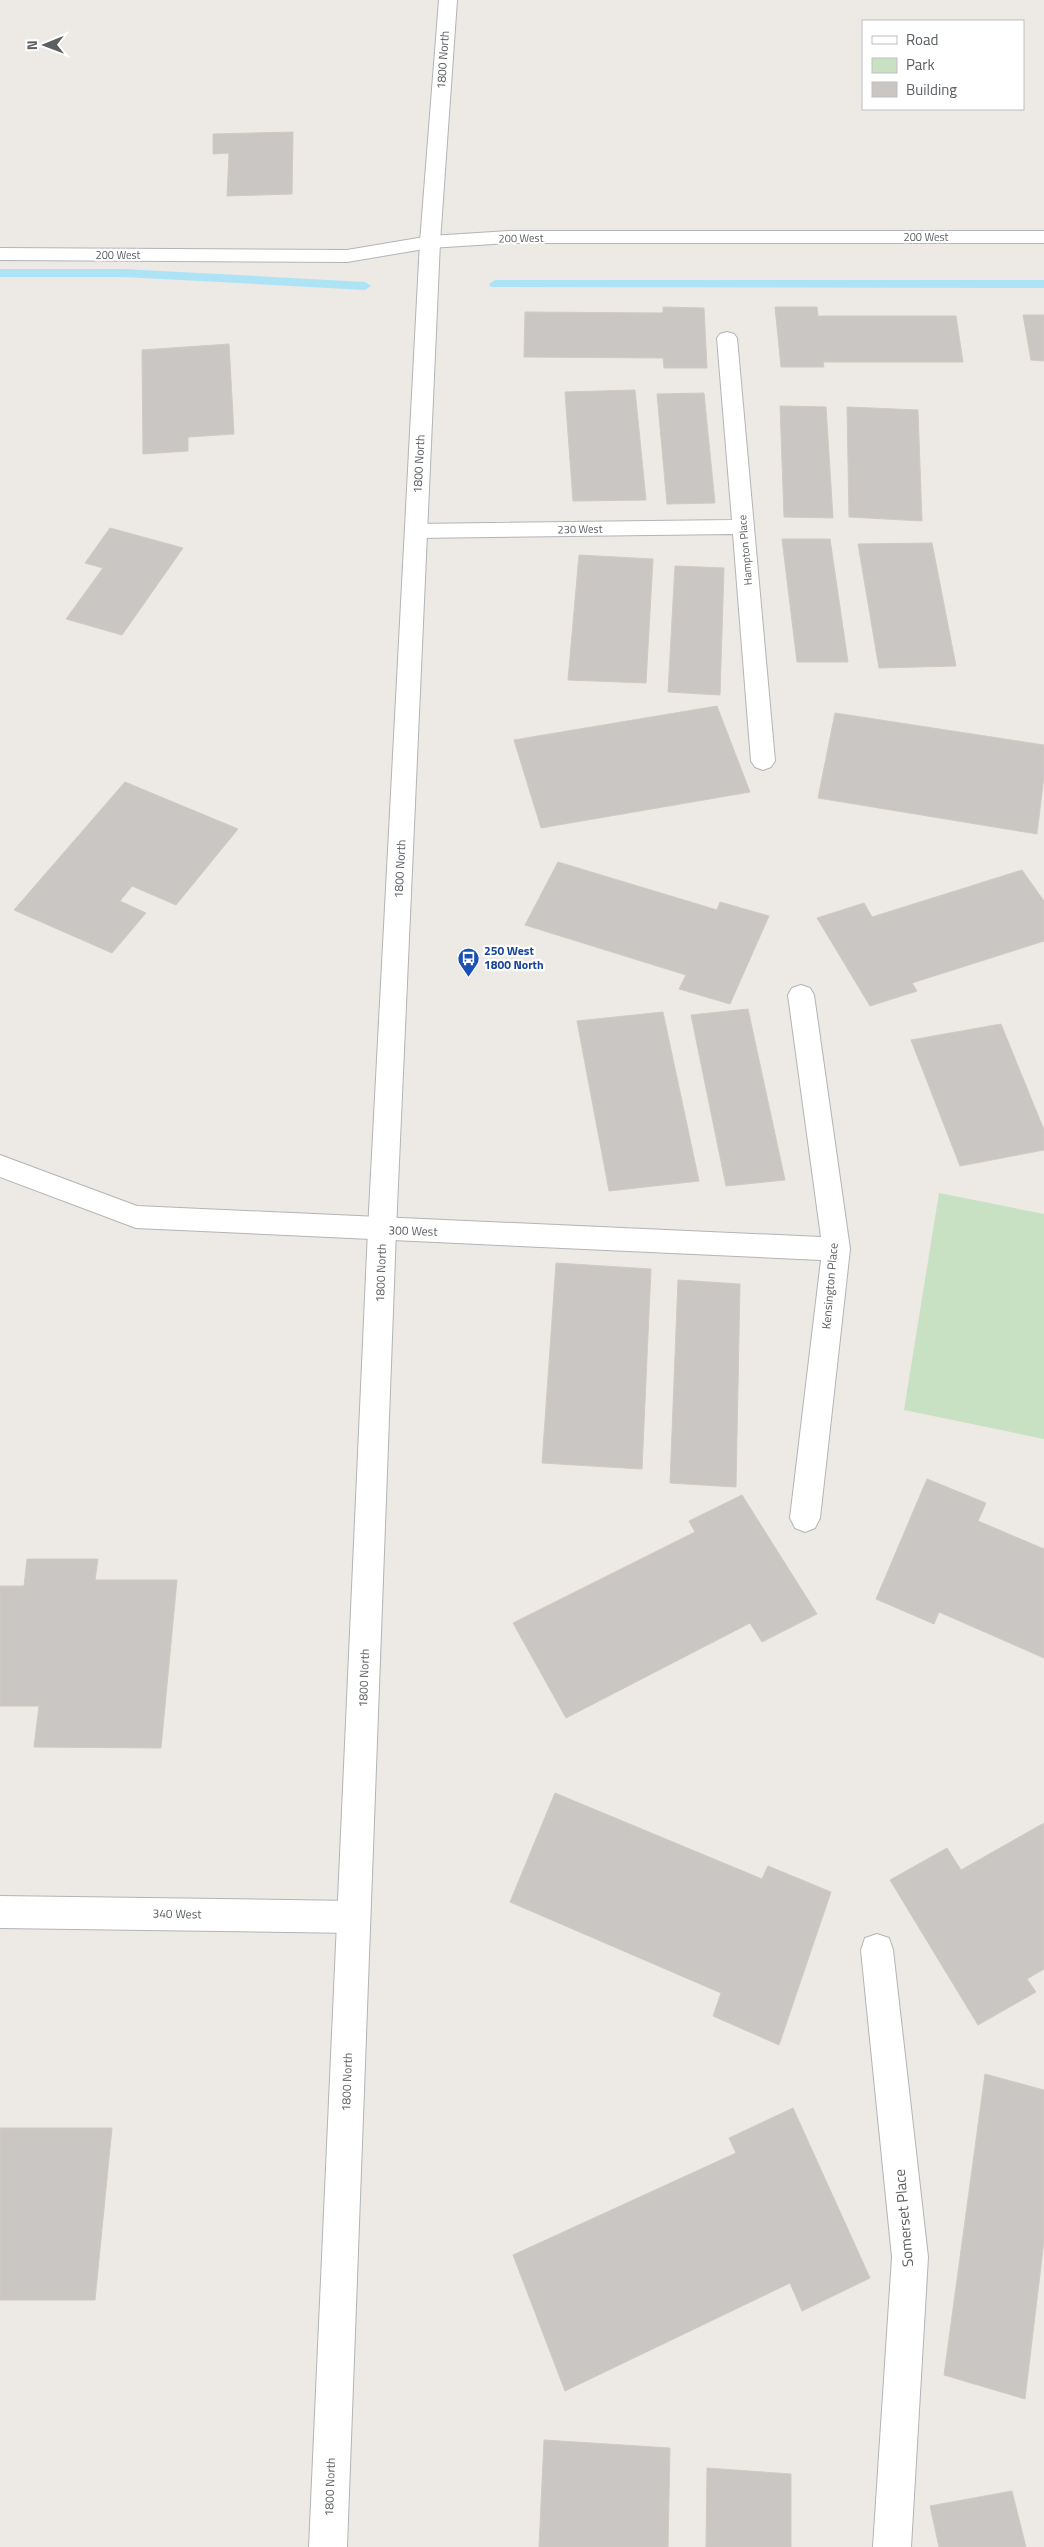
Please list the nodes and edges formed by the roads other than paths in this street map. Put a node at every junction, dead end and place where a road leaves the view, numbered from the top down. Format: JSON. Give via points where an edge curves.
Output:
{"nodes":[{"id":1,"x":448,"y":0,"type":"edge"},
{"id":2,"x":1044,"y":236,"type":"edge"},
{"id":3,"x":430,"y":242,"type":"junction"},
{"id":4,"x":0,"y":254,"type":"edge"},
{"id":5,"x":727,"y":338,"type":"dead end"},
{"id":6,"x":743,"y":527,"type":"junction"},
{"id":7,"x":416,"y":530,"type":"junction"},
{"id":8,"x":763,"y":761,"type":"dead end"},
{"id":9,"x":801,"y":995,"type":"dead end"},
{"id":10,"x":0,"y":1166,"type":"edge"},
{"id":11,"x":382,"y":1230,"type":"junction"},
{"id":12,"x":836,"y":1249,"type":"junction"},
{"id":13,"x":805,"y":1518,"type":"dead end"},
{"id":14,"x":0,"y":1912,"type":"edge"},
{"id":15,"x":354,"y":1917,"type":"junction"},
{"id":16,"x":877,"y":1950,"type":"dead end"},
{"id":17,"x":328,"y":2547,"type":"edge"},
{"id":18,"x":892,"y":2547,"type":"edge"}],
"edges":[{"from":1,"to":3,"type":"street","name":"1800 North"},
{"from":2,"to":3,"type":"street","name":"200 West","via":[[509,237]]},
{"from":3,"to":4,"type":"street","name":"200 West","via":[[347,256]]},
{"from":3,"to":7,"type":"street","name":"1800 North"},
{"from":5,"to":6,"type":"street","name":"Hampton Place"},
{"from":6,"to":7,"type":"street","name":"230 West"},
{"from":6,"to":8,"type":"street","name":"Hampton Place"},
{"from":7,"to":11,"type":"street","name":"1800 North"},
{"from":9,"to":12,"type":"street","name":"Kensington Place"},
{"from":10,"to":11,"type":"street","name":"300 West","via":[[136,1217]]},
{"from":11,"to":12,"type":"street","name":"300 West"},
{"from":11,"to":15,"type":"street","name":"1800 North"},
{"from":12,"to":13,"type":"street","name":"Kensington Place"},
{"from":14,"to":15,"type":"street","name":"340 West"},
{"from":15,"to":17,"type":"street","name":"1800 North"},
{"from":16,"to":18,"type":"street","name":"Somerset Place","via":[[910,2257]]}]}
